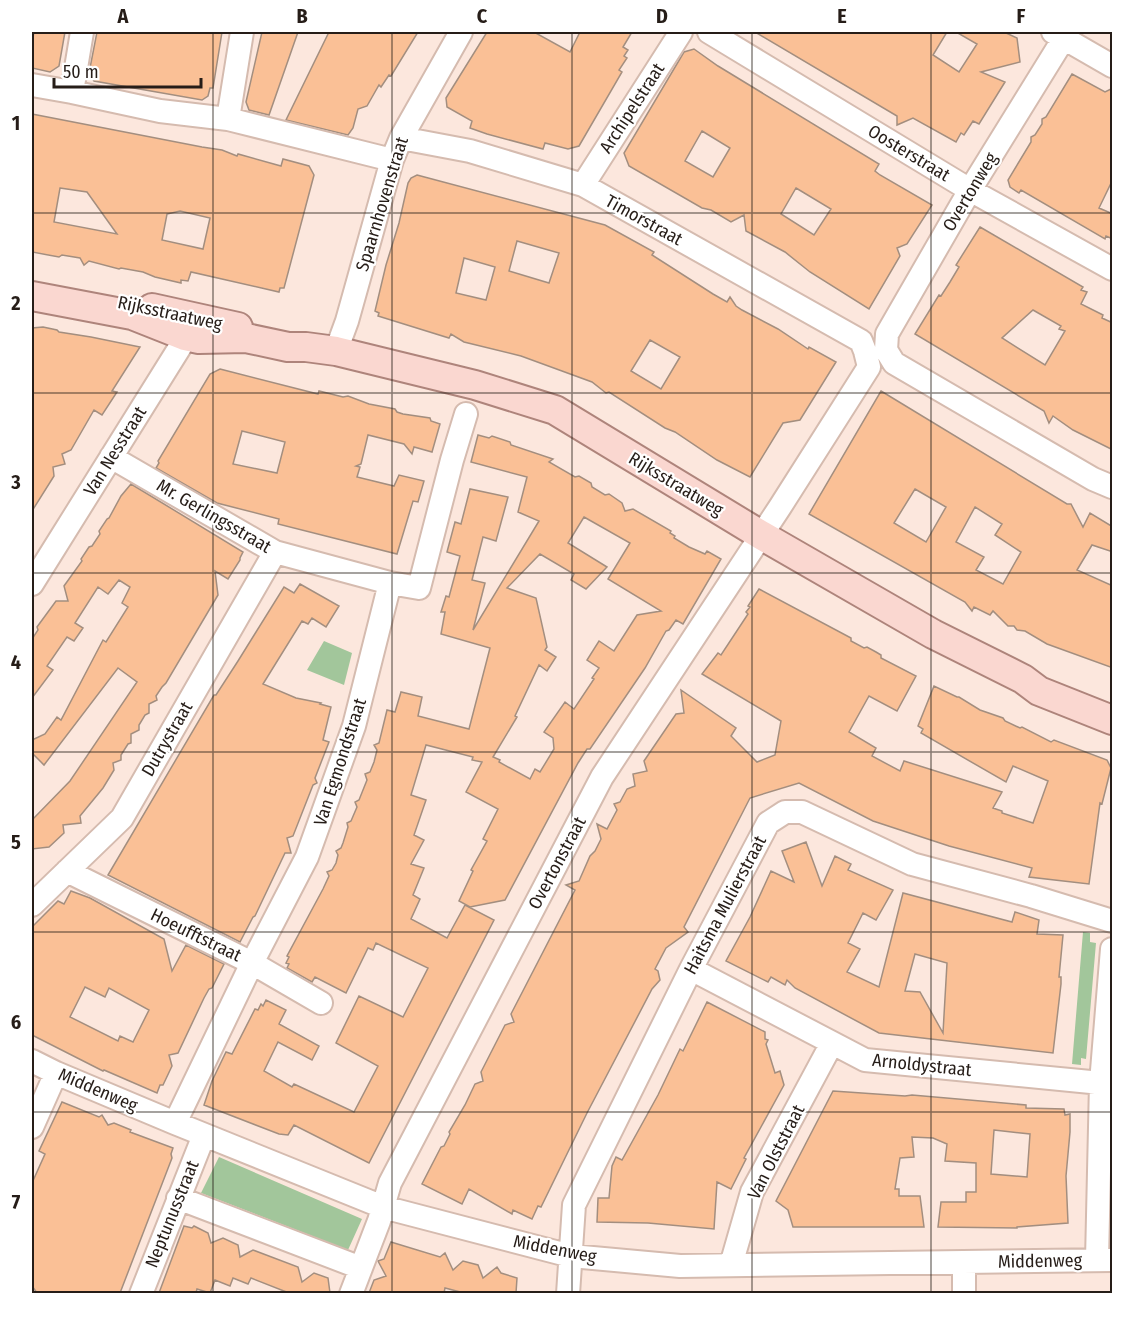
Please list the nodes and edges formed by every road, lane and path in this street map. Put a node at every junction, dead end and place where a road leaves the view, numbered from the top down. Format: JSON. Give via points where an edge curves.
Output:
{"nodes":[{"id":1,"x":82,"y":32,"type":"edge"},
{"id":2,"x":242,"y":32,"type":"edge"},
{"id":3,"x":461,"y":32,"type":"edge"},
{"id":4,"x":681,"y":32,"type":"edge"},
{"id":5,"x":709,"y":32,"type":"edge"},
{"id":6,"x":1058,"y":35,"type":"edge"},
{"id":7,"x":1113,"y":66,"type":"edge"},
{"id":8,"x":32,"y":85,"type":"edge"},
{"id":9,"x":72,"y":92,"type":"junction"},
{"id":10,"x":228,"y":119,"type":"junction"},
{"id":11,"x":401,"y":138,"type":"junction"},
{"id":12,"x":392,"y":160,"type":"junction"},
{"id":13,"x":583,"y":185,"type":"junction"},
{"id":14,"x":970,"y":190,"type":"junction"},
{"id":15,"x":1113,"y":270,"type":"edge"},
{"id":16,"x":32,"y":285,"type":"edge"},
{"id":17,"x":32,"y":296,"type":"edge"},
{"id":18,"x":189,"y":327,"type":"junction"},
{"id":19,"x":876,"y":350,"type":"junction"},
{"id":20,"x":336,"y":351,"type":"junction"},
{"id":21,"x":466,"y":414,"type":"dead end"},
{"id":22,"x":111,"y":457,"type":"junction"},
{"id":23,"x":1113,"y":487,"type":"edge"},
{"id":24,"x":761,"y":535,"type":"junction"},
{"id":25,"x":275,"y":552,"type":"junction"},
{"id":26,"x":390,"y":583,"type":"junction"},
{"id":27,"x":32,"y":584,"type":"edge"},
{"id":28,"x":1023,"y":680,"type":"junction"},
{"id":29,"x":1113,"y":709,"type":"edge"},
{"id":30,"x":1113,"y":720,"type":"edge"},
{"id":31,"x":67,"y":871,"type":"junction"},
{"id":32,"x":32,"y":905,"type":"edge"},
{"id":33,"x":1113,"y":921,"type":"edge"},
{"id":34,"x":1113,"y":949,"type":"edge"},
{"id":35,"x":252,"y":963,"type":"junction"},
{"id":36,"x":691,"y":969,"type":"junction"},
{"id":37,"x":321,"y":1003,"type":"dead end"},
{"id":38,"x":832,"y":1043,"type":"junction"},
{"id":39,"x":32,"y":1060,"type":"edge"},
{"id":40,"x":56,"y":1073,"type":"junction"},
{"id":41,"x":1101,"y":1083,"type":"junction"},
{"id":42,"x":175,"y":1123,"type":"junction"},
{"id":43,"x":32,"y":1127,"type":"edge"},
{"id":44,"x":204,"y":1135,"type":"junction"},
{"id":45,"x":178,"y":1198,"type":"junction"},
{"id":46,"x":383,"y":1207,"type":"junction"},
{"id":47,"x":571,"y":1256,"type":"junction"},
{"id":48,"x":1105,"y":1260,"type":"edge"},
{"id":49,"x":964,"y":1262,"type":"junction"},
{"id":50,"x":731,"y":1265,"type":"junction"},
{"id":51,"x":361,"y":1268,"type":"junction"},
{"id":52,"x":141,"y":1293,"type":"edge"},
{"id":53,"x":351,"y":1293,"type":"edge"},
{"id":54,"x":568,"y":1293,"type":"edge"},
{"id":55,"x":964,"y":1293,"type":"edge"}],
"edges":[{"from":1,"to":9,"type":"street"},
{"from":2,"to":10,"type":"street"},
{"from":3,"to":11,"type":"street","name":"Spaarnhovenstraat"},
{"from":4,"to":13,"type":"street","name":"Archipelstraat"},
{"from":5,"to":14,"type":"street","name":"Oosterstraat"},
{"from":6,"to":7,"type":"street"},
{"from":6,"to":14,"type":"street","name":"Overtonweg"},
{"from":8,"to":9,"type":"street"},
{"from":9,"to":10,"type":"street","via":[[160,111]]},
{"from":10,"to":12,"type":"street"},
{"from":11,"to":12,"type":"street","name":"Spaarnhovenstraat"},
{"from":11,"to":13,"type":"street","name":"Timorstraat","via":[[470,151]]},
{"from":12,"to":20,"type":"street","name":"Spaarnhovenstraat"},
{"from":13,"to":19,"type":"street","name":"Timorstraat"},
{"from":14,"to":15,"type":"street","name":"Oosterstraat"},
{"from":14,"to":19,"type":"street","name":"Overtonweg"},
{"from":16,"to":18,"type":"main road","name":"Rijksstraatweg"},
{"from":17,"to":18,"type":"main road","name":"Rijksstraatweg"},
{"from":18,"to":20,"type":"main road","name":"Rijksstraatweg","via":[[200,339],[246,338]]},
{"from":18,"to":22,"type":"street","name":"Van Nesstraat"},
{"from":19,"to":23,"type":"street","name":"Timorstraat","via":[[1093,479]]},
{"from":19,"to":24,"type":"street","name":"Overtonweg","via":[[869,367]]},
{"from":20,"to":24,"type":"main road","name":"Rijksstraatweg","via":[[555,410]]},
{"from":21,"to":26,"type":"street","via":[[419,588]]},
{"from":22,"to":25,"type":"street","name":"Mr. Gerlingsstraat"},
{"from":22,"to":27,"type":"street","name":"Van Nesstraat"},
{"from":24,"to":28,"type":"main road","name":"Rijksstraatweg","via":[[933,634]]},
{"from":24,"to":46,"type":"street","name":"Overtonstraat","via":[[602,777],[390,1183]]},
{"from":25,"to":26,"type":"street","name":"Mr. Gerlingsstraat"},
{"from":25,"to":31,"type":"street","name":"Dutrystraat","via":[[122,818]]},
{"from":26,"to":35,"type":"street","name":"Van Egmondstraat","via":[[354,726],[308,857]]},
{"from":28,"to":29,"type":"main road","name":"Rijksstraatweg"},
{"from":28,"to":30,"type":"main road","name":"Rijksstraatweg","via":[[1039,691]]},
{"from":31,"to":32,"type":"street","name":"Dutrystraat"},
{"from":31,"to":35,"type":"street","name":"Hoeufftstraat"},
{"from":33,"to":36,"type":"street","name":"Haitsma Mulierstraat","via":[[912,864],[802,812],[785,812],[768,823]]},
{"from":34,"to":41,"type":"street"},
{"from":35,"to":37,"type":"street","name":"Hoeufftstraat"},
{"from":35,"to":42,"type":"street","name":"Van Egmondstraat"},
{"from":36,"to":38,"type":"street","name":"Arnoldystraat"},
{"from":36,"to":47,"type":"street","name":"Haitsma Mulierstraat","via":[[574,1204]]},
{"from":38,"to":41,"type":"street","name":"Arnoldystraat","via":[[865,1060]]},
{"from":38,"to":50,"type":"street","name":"Van Olststraat","via":[[753,1192]]},
{"from":39,"to":40,"type":"street","name":"Middenweg"},
{"from":40,"to":42,"type":"street","name":"Middenweg"},
{"from":40,"to":43,"type":"street"},
{"from":41,"to":48,"type":"street"},
{"from":42,"to":44,"type":"street","name":"Middenweg"},
{"from":44,"to":45,"type":"street","name":"Neptunusstraat"},
{"from":44,"to":46,"type":"street","name":"Middenweg"},
{"from":45,"to":51,"type":"street"},
{"from":45,"to":52,"type":"street","name":"Neptunusstraat"},
{"from":46,"to":47,"type":"street","name":"Middenweg"},
{"from":46,"to":51,"type":"street","name":"Overtonstraat"},
{"from":47,"to":50,"type":"street","name":"Middenweg","via":[[680,1266]]},
{"from":47,"to":54,"type":"street","name":"Haitsma Mulierstraat"},
{"from":48,"to":49,"type":"street","name":"Middenweg"},
{"from":49,"to":50,"type":"street","name":"Middenweg"},
{"from":49,"to":55,"type":"street"},
{"from":51,"to":53,"type":"street","name":"Overtonstraat"}]}
